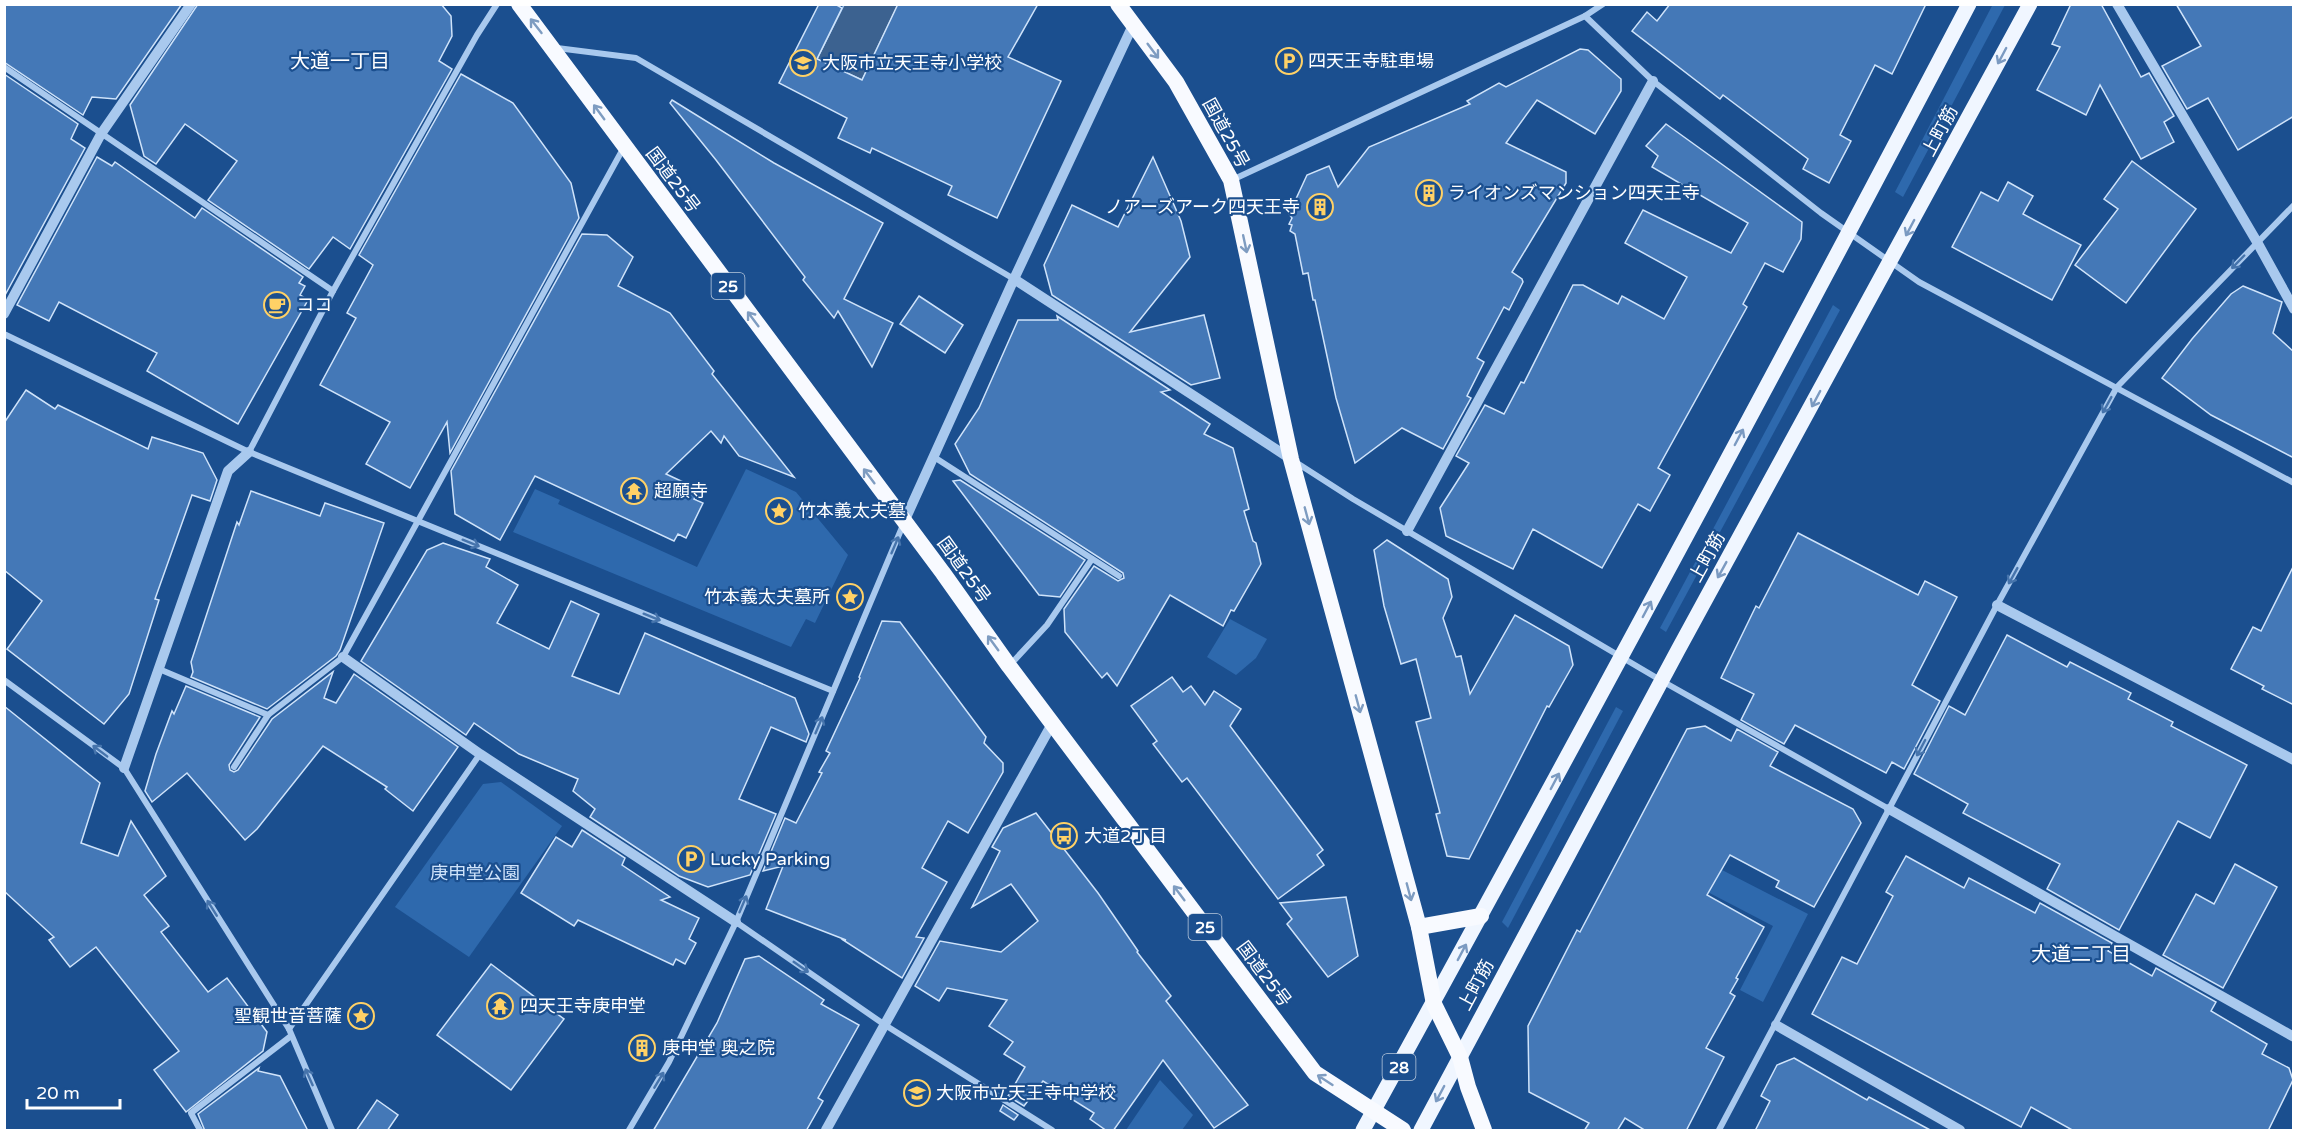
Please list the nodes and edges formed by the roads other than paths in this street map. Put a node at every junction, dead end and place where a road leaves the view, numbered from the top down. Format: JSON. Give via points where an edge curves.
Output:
{"nodes":[{"id":1,"x":191,"y":4,"type":"edge"},
{"id":2,"x":497,"y":4,"type":"edge"},
{"id":3,"x":519,"y":4,"type":"edge"},
{"id":4,"x":1118,"y":4,"type":"edge"},
{"id":5,"x":1603,"y":4,"type":"edge"},
{"id":6,"x":1969,"y":4,"type":"edge"},
{"id":7,"x":2030,"y":4,"type":"edge"},
{"id":8,"x":2117,"y":4,"type":"edge"},
{"id":9,"x":1585,"y":16,"type":"junction"},
{"id":10,"x":1133,"y":25,"type":"junction"},
{"id":11,"x":553,"y":48,"type":"junction"},
{"id":12,"x":4,"y":67,"type":"edge"},
{"id":13,"x":1653,"y":81,"type":"junction"},
{"id":14,"x":101,"y":134,"type":"junction"},
{"id":15,"x":624,"y":147,"type":"junction"},
{"id":16,"x":1231,"y":180,"type":"junction"},
{"id":17,"x":2294,"y":205,"type":"edge"},
{"id":18,"x":1849,"y":233,"type":"junction"},
{"id":19,"x":2257,"y":242,"type":"junction"},
{"id":20,"x":1890,"y":263,"type":"junction"},
{"id":21,"x":1014,"y":279,"type":"junction"},
{"id":22,"x":333,"y":291,"type":"junction"},
{"id":23,"x":2294,"y":309,"type":"edge"},
{"id":24,"x":4,"y":314,"type":"edge"},
{"id":25,"x":4,"y":334,"type":"edge"},
{"id":26,"x":2117,"y":387,"type":"junction"},
{"id":27,"x":249,"y":452,"type":"junction"},
{"id":28,"x":934,"y":457,"type":"junction"},
{"id":29,"x":1291,"y":459,"type":"junction"},
{"id":30,"x":2294,"y":483,"type":"edge"},
{"id":31,"x":417,"y":520,"type":"junction"},
{"id":32,"x":904,"y":522,"type":"junction"},
{"id":33,"x":1407,"y":531,"type":"junction"},
{"id":34,"x":1092,"y":559,"type":"junction"},
{"id":35,"x":1119,"y":576,"type":"dead end"},
{"id":36,"x":1996,"y":605,"type":"junction"},
{"id":37,"x":343,"y":657,"type":"junction"},
{"id":38,"x":1621,"y":657,"type":"junction"},
{"id":39,"x":1009,"y":666,"type":"junction"},
{"id":40,"x":159,"y":669,"type":"junction"},
{"id":41,"x":4,"y":680,"type":"edge"},
{"id":42,"x":1662,"y":681,"type":"junction"},
{"id":43,"x":833,"y":691,"type":"junction"},
{"id":44,"x":268,"y":716,"type":"junction"},
{"id":45,"x":1052,"y":724,"type":"junction"},
{"id":46,"x":480,"y":754,"type":"junction"},
{"id":47,"x":2294,"y":760,"type":"edge"},
{"id":48,"x":234,"y":767,"type":"dead end"},
{"id":49,"x":124,"y":768,"type":"junction"},
{"id":50,"x":1889,"y":809,"type":"junction"},
{"id":51,"x":1481,"y":916,"type":"junction"},
{"id":52,"x":735,"y":922,"type":"junction"},
{"id":53,"x":1419,"y":927,"type":"junction"},
{"id":54,"x":1434,"y":1004,"type":"junction"},
{"id":55,"x":885,"y":1024,"type":"junction"},
{"id":56,"x":1776,"y":1025,"type":"junction"},
{"id":57,"x":290,"y":1033,"type":"junction"},
{"id":58,"x":2294,"y":1037,"type":"edge"},
{"id":59,"x":1460,"y":1057,"type":"junction"},
{"id":60,"x":1374,"y":1112,"type":"junction"},
{"id":61,"x":200,"y":1131,"type":"edge"},
{"id":62,"x":332,"y":1131,"type":"edge"},
{"id":63,"x":629,"y":1131,"type":"edge"},
{"id":64,"x":826,"y":1131,"type":"edge"},
{"id":65,"x":1052,"y":1131,"type":"edge"},
{"id":66,"x":1363,"y":1131,"type":"edge"},
{"id":67,"x":1403,"y":1131,"type":"edge"},
{"id":68,"x":1420,"y":1131,"type":"edge"},
{"id":69,"x":1484,"y":1131,"type":"edge"},
{"id":70,"x":1719,"y":1131,"type":"edge"},
{"id":71,"x":1960,"y":1131,"type":"edge"}],
"edges":[{"from":1,"to":14,"type":"street"},
{"from":2,"to":22,"type":"street"},
{"from":11,"to":3,"type":"highway","name":"国道25号","number":"25","one_way":true},
{"from":4,"to":10,"type":"highway","name":"国道25号"},
{"from":5,"to":9,"type":"street"},
{"from":6,"to":18,"type":"main road","name":"上町筋"},
{"from":7,"to":20,"type":"main road","name":"上町筋","one_way":true},
{"from":8,"to":19,"type":"street"},
{"from":9,"to":13,"type":"street"},
{"from":9,"to":16,"type":"street"},
{"from":10,"to":16,"type":"highway","name":"国道25号","one_way":true,"via":[[1176,82]]},
{"from":10,"to":21,"type":"street"},
{"from":15,"to":11,"type":"highway","name":"国道25号","number":"25","one_way":true},
{"from":11,"to":21,"type":"street","via":[[636,58]]},
{"from":12,"to":14,"type":"street"},
{"from":13,"to":18,"type":"street"},
{"from":13,"to":33,"type":"street"},
{"from":14,"to":22,"type":"street"},
{"from":14,"to":24,"type":"street"},
{"from":15,"to":31,"type":"street"},
{"from":32,"to":15,"type":"highway","name":"国道25号","number":"25","one_way":true},
{"from":16,"to":29,"type":"highway","name":"国道25号","one_way":true},
{"from":17,"to":19,"type":"street"},
{"from":18,"to":20,"type":"street"},
{"from":38,"to":18,"type":"main road","name":"上町筋","one_way":true},
{"from":19,"to":23,"type":"street"},
{"from":19,"to":26,"type":"street","one_way":true},
{"from":20,"to":26,"type":"street","via":[[1918,282]]},
{"from":20,"to":42,"type":"main road","name":"上町筋","one_way":true},
{"from":21,"to":28,"type":"street"},
{"from":21,"to":29,"type":"street"},
{"from":22,"to":27,"type":"street"},
{"from":25,"to":27,"type":"street"},
{"from":26,"to":30,"type":"street"},
{"from":26,"to":36,"type":"street","one_way":true},
{"from":27,"to":31,"type":"street"},
{"from":27,"to":40,"type":"street","via":[[228,471]]},
{"from":28,"to":32,"type":"street"},
{"from":28,"to":34,"type":"street"},
{"from":29,"to":33,"type":"street"},
{"from":29,"to":53,"type":"highway","name":"国道25号","one_way":true},
{"from":31,"to":37,"type":"street"},
{"from":31,"to":43,"type":"street","one_way":true},
{"from":39,"to":32,"type":"highway","name":"国道25号","number":"25","one_way":true},
{"from":43,"to":32,"type":"street","one_way":true},
{"from":33,"to":38,"type":"street"},
{"from":34,"to":35,"type":"street"},
{"from":34,"to":39,"type":"street","via":[[1047,625]]},
{"from":36,"to":47,"type":"street"},
{"from":36,"to":50,"type":"street","one_way":true},
{"from":37,"to":44,"type":"street"},
{"from":37,"to":46,"type":"street"},
{"from":38,"to":42,"type":"street"},
{"from":51,"to":38,"type":"main road","name":"上町筋","one_way":true},
{"from":39,"to":45,"type":"highway","name":"国道25号","number":"25"},
{"from":40,"to":44,"type":"street"},
{"from":40,"to":49,"type":"street"},
{"from":49,"to":41,"type":"street","one_way":true},
{"from":42,"to":50,"type":"street"},
{"from":42,"to":59,"type":"main road","name":"上町筋"},
{"from":52,"to":43,"type":"street","one_way":true},
{"from":44,"to":48,"type":"street"},
{"from":45,"to":55,"type":"street"},
{"from":60,"to":45,"type":"highway","name":"国道25号","number":"25","one_way":true,"via":[[1315,1073]]},
{"from":46,"to":52,"type":"street"},
{"from":46,"to":57,"type":"street"},
{"from":57,"to":49,"type":"street","one_way":true},
{"from":50,"to":56,"type":"street"},
{"from":50,"to":58,"type":"street"},
{"from":51,"to":53,"type":"highway"},
{"from":54,"to":51,"type":"main road","name":"上町筋","one_way":true},
{"from":52,"to":55,"type":"street","one_way":true},
{"from":63,"to":52,"type":"street","one_way":true,"via":[[669,1062]]},
{"from":53,"to":54,"type":"highway","name":"国道25号"},
{"from":54,"to":59,"type":"highway","name":"国道25号"},
{"from":54,"to":60,"type":"main road","name":"上町筋","number":"28"},
{"from":55,"to":64,"type":"street"},
{"from":55,"to":65,"type":"street"},
{"from":56,"to":70,"type":"street"},
{"from":56,"to":71,"type":"street"},
{"from":57,"to":61,"type":"street","via":[[191,1113]]},
{"from":62,"to":57,"type":"street","one_way":true},
{"from":59,"to":68,"type":"main road","name":"上町筋","one_way":true},
{"from":59,"to":69,"type":"highway","name":"国道25号"},
{"from":60,"to":66,"type":"main road","name":"上町筋","number":"28"},
{"from":60,"to":67,"type":"highway","name":"国道25号","number":"25"}]}
